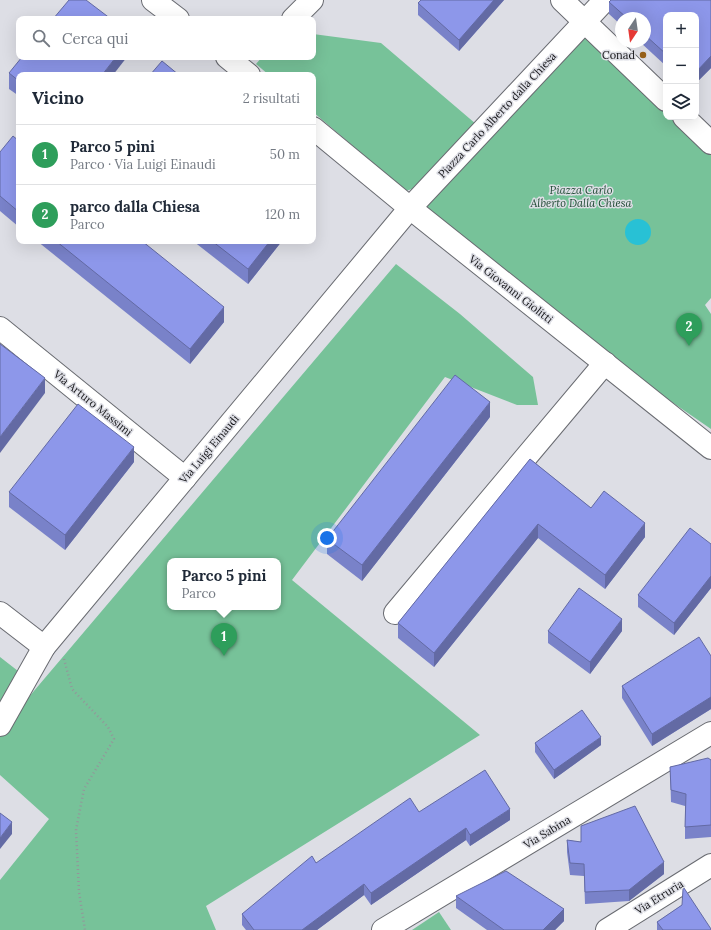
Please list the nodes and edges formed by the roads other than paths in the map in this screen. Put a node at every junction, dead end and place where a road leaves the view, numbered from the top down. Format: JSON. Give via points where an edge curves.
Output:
{"nodes":[{"id":1,"x":153,"y":0,"type":"edge"},
{"id":2,"x":312,"y":0,"type":"edge"},
{"id":3,"x":562,"y":0,"type":"edge"},
{"id":4,"x":605,"y":0,"type":"edge"},
{"id":5,"x":174,"y":16,"type":"edge"},
{"id":6,"x":296,"y":16,"type":"edge"},
{"id":7,"x":585,"y":22,"type":"junction"},
{"id":8,"x":231,"y":60,"type":"edge"},
{"id":9,"x":245,"y":72,"type":"edge"},
{"id":10,"x":663,"y":97,"type":"edge"},
{"id":11,"x":687,"y":120,"type":"edge"},
{"id":12,"x":316,"y":130,"type":"edge"},
{"id":13,"x":711,"y":143,"type":"edge"},
{"id":14,"x":410,"y":208,"type":"junction"},
{"id":15,"x":0,"y":328,"type":"edge"},
{"id":16,"x":605,"y":363,"type":"junction"},
{"id":17,"x":711,"y":448,"type":"edge"},
{"id":18,"x":185,"y":478,"type":"junction"},
{"id":19,"x":0,"y":613,"type":"edge"},
{"id":20,"x":395,"y":613,"type":"dead end"},
{"id":21,"x":50,"y":640,"type":"junction"},
{"id":22,"x":0,"y":725,"type":"edge"},
{"id":23,"x":711,"y":733,"type":"edge"},
{"id":24,"x":711,"y":865,"type":"edge"},
{"id":25,"x":383,"y":930,"type":"edge"},
{"id":26,"x":607,"y":930,"type":"edge"}],
"edges":[{"from":1,"to":5,"type":"street"},
{"from":2,"to":6,"type":"street"},
{"from":3,"to":7,"type":"street"},
{"from":4,"to":7,"type":"street","name":"Piazza Carlo Alberto dalla Chiesa"},
{"from":7,"to":10,"type":"street"},
{"from":7,"to":14,"type":"street","name":"Piazza Carlo Alberto dalla Chiesa"},
{"from":8,"to":9,"type":"street"},
{"from":11,"to":13,"type":"street"},
{"from":12,"to":14,"type":"street","name":"Via Giovanni Giolitti"},
{"from":14,"to":16,"type":"street","name":"Via Giovanni Giolitti"},
{"from":14,"to":18,"type":"street","name":"Via Luigi Einaudi"},
{"from":15,"to":18,"type":"street","name":"Via Arturo Massimi"},
{"from":16,"to":17,"type":"street","name":"Via Giovanni Giolitti"},
{"from":16,"to":20,"type":"street"},
{"from":18,"to":21,"type":"street","name":"Via Luigi Einaudi"},
{"from":19,"to":21,"type":"street"},
{"from":21,"to":22,"type":"street","name":"Via Luigi Einaudi"},
{"from":23,"to":25,"type":"street","name":"Via Sabina"},
{"from":24,"to":26,"type":"street","name":"Via Etruria"}]}
